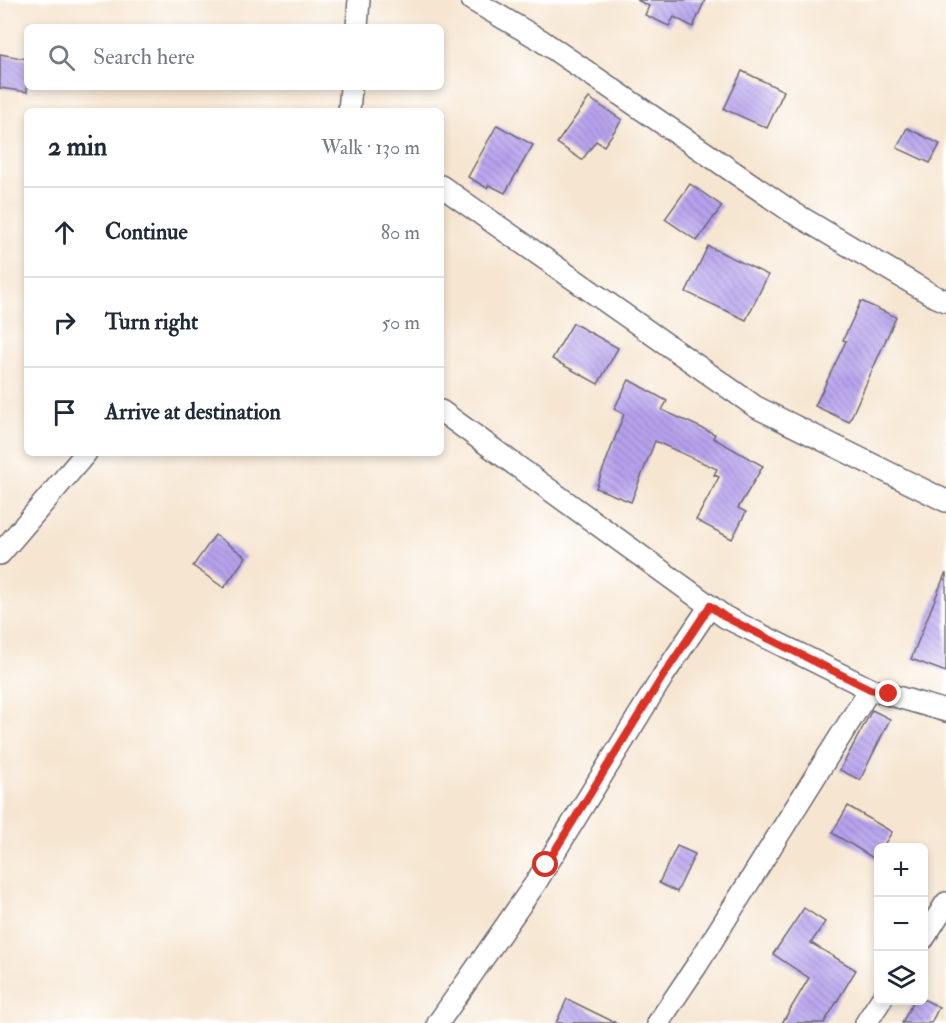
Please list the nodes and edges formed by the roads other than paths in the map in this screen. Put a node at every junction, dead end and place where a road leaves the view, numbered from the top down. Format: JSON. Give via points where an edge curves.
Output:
{"nodes":[{"id":1,"x":359,"y":0,"type":"edge"},
{"id":2,"x":472,"y":0,"type":"edge"},
{"id":3,"x":357,"y":24,"type":"edge"},
{"id":4,"x":351,"y":90,"type":"edge"},
{"id":5,"x":349,"y":108,"type":"edge"},
{"id":6,"x":444,"y":188,"type":"edge"},
{"id":7,"x":946,"y":301,"type":"edge"},
{"id":8,"x":444,"y":413,"type":"edge"},
{"id":9,"x":83,"y":456,"type":"edge"},
{"id":10,"x":946,"y":501,"type":"edge"},
{"id":11,"x":0,"y":554,"type":"edge"},
{"id":12,"x":710,"y":606,"type":"junction"},
{"id":13,"x":870,"y":689,"type":"junction"},
{"id":14,"x":946,"y":711,"type":"edge"},
{"id":15,"x":946,"y":903,"type":"edge"},
{"id":16,"x":928,"y":932,"type":"edge"},
{"id":17,"x":878,"y":1005,"type":"edge"},
{"id":18,"x":438,"y":1023,"type":"edge"},
{"id":19,"x":658,"y":1023,"type":"edge"},
{"id":20,"x":866,"y":1023,"type":"edge"}],
"edges":[{"from":1,"to":3,"type":"street"},
{"from":2,"to":7,"type":"street","via":[[539,39],[792,212]]},
{"from":4,"to":5,"type":"street"},
{"from":6,"to":10,"type":"street","via":[[756,408]]},
{"from":8,"to":12,"type":"street"},
{"from":9,"to":11,"type":"street"},
{"from":12,"to":13,"type":"street"},
{"from":12,"to":18,"type":"street","via":[[535,884]]},
{"from":13,"to":14,"type":"street"},
{"from":13,"to":19,"type":"street"},
{"from":15,"to":16,"type":"street"},
{"from":17,"to":20,"type":"street"}]}
